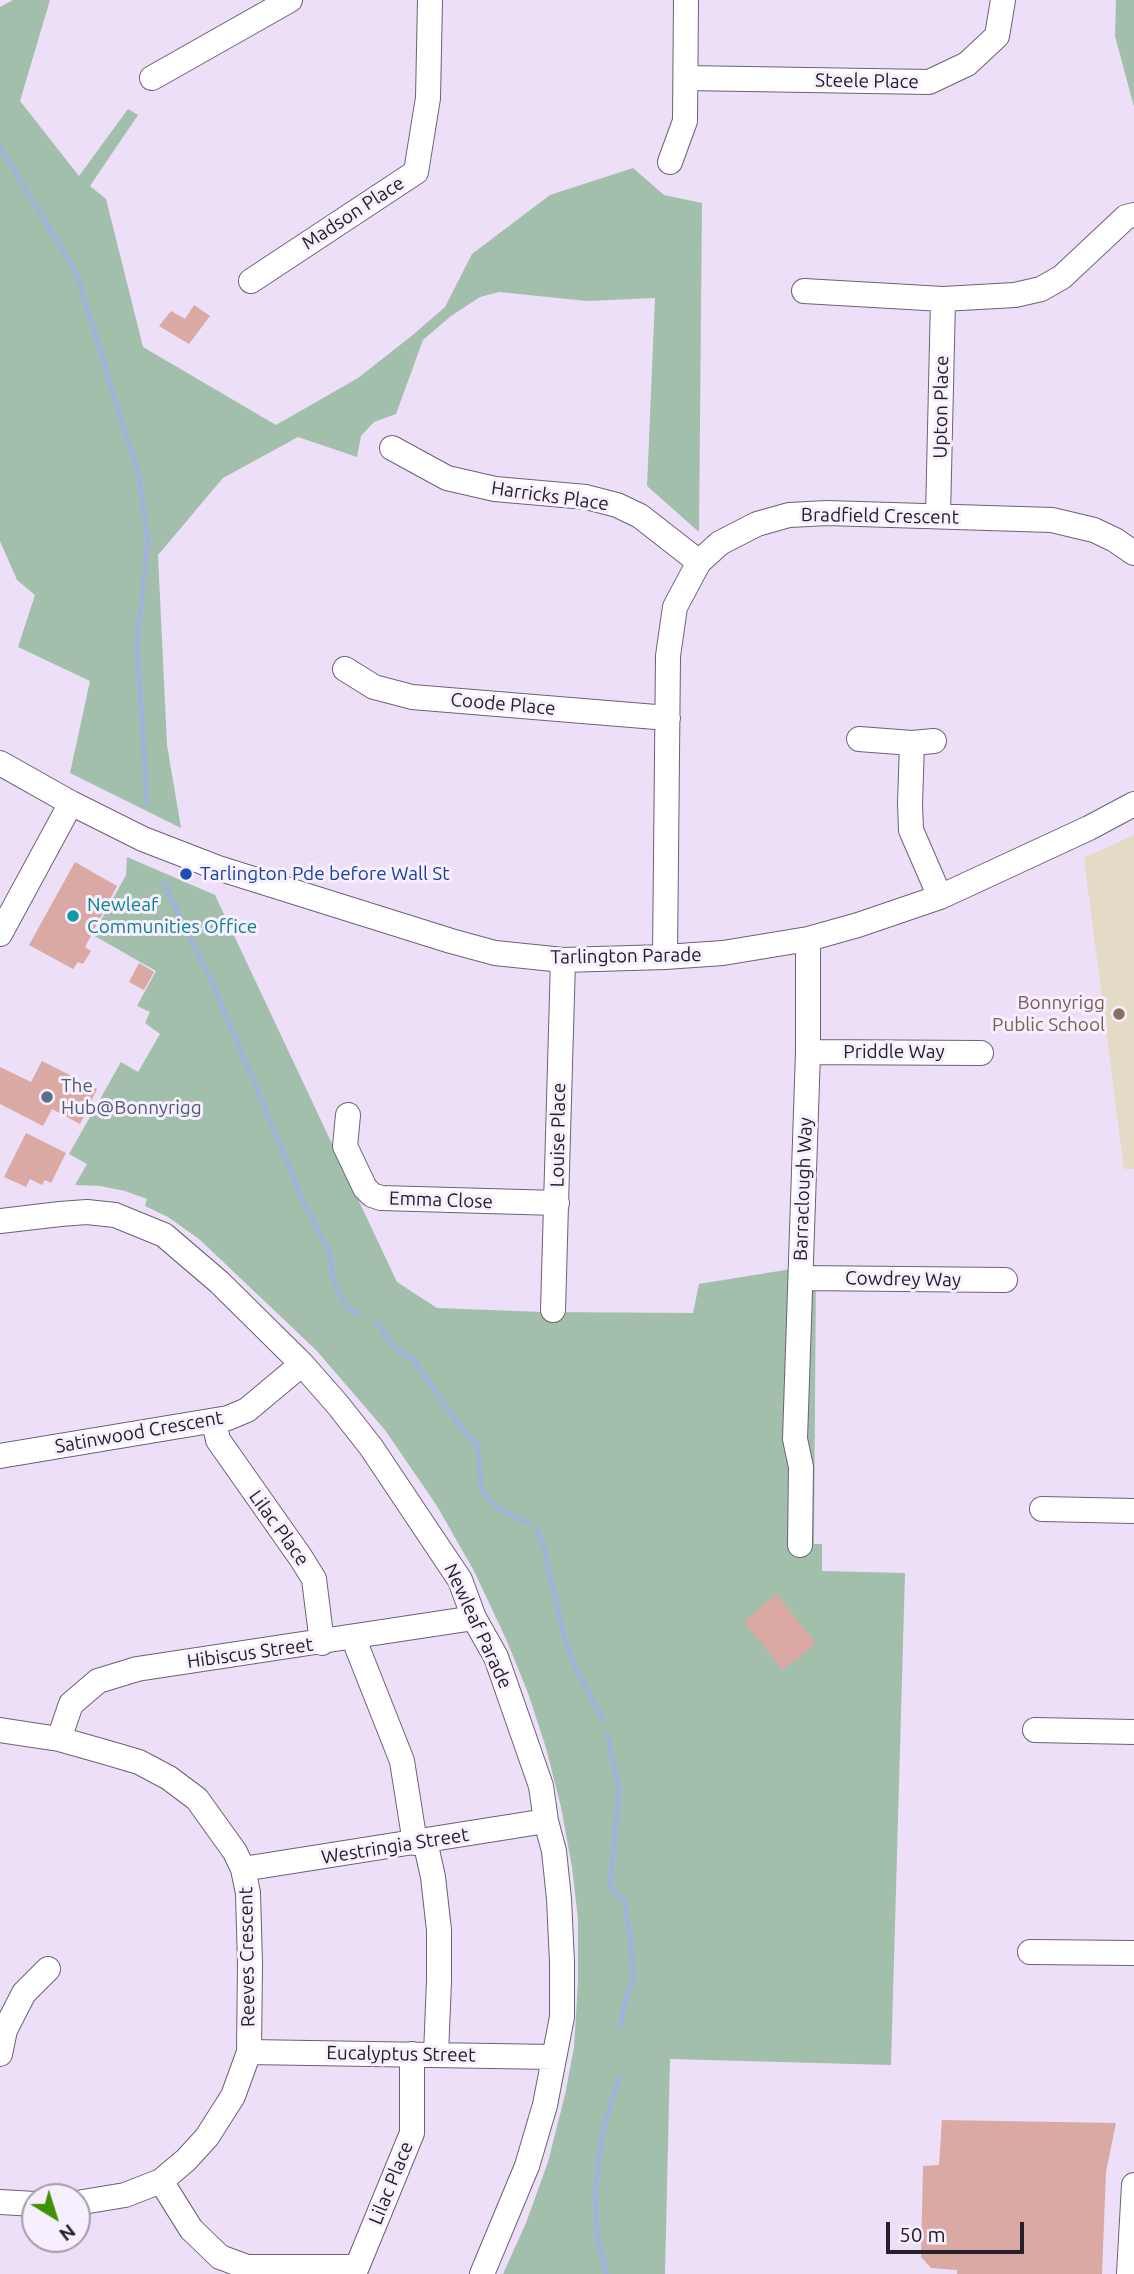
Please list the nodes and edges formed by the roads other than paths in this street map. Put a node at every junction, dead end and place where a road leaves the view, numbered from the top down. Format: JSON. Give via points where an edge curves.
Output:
{"nodes":[{"id":1,"x":290,"y":0,"type":"edge"},
{"id":2,"x":430,"y":0,"type":"edge"},
{"id":3,"x":686,"y":0,"type":"edge"},
{"id":4,"x":1003,"y":0,"type":"edge"},
{"id":5,"x":152,"y":78,"type":"dead end"},
{"id":6,"x":686,"y":78,"type":"junction"},
{"id":7,"x":670,"y":162,"type":"dead end"},
{"id":8,"x":1130,"y":216,"type":"edge"},
{"id":9,"x":251,"y":281,"type":"dead end"},
{"id":10,"x":804,"y":291,"type":"dead end"},
{"id":11,"x":943,"y":299,"type":"junction"},
{"id":12,"x":392,"y":448,"type":"dead end"},
{"id":13,"x":938,"y":516,"type":"junction"},
{"id":14,"x":1134,"y":553,"type":"edge"},
{"id":15,"x":699,"y":562,"type":"junction"},
{"id":16,"x":345,"y":669,"type":"dead end"},
{"id":17,"x":668,"y":718,"type":"junction"},
{"id":18,"x":859,"y":739,"type":"dead end"},
{"id":19,"x":0,"y":763,"type":"edge"},
{"id":20,"x":71,"y":803,"type":"junction"},
{"id":21,"x":1134,"y":804,"type":"edge"},
{"id":22,"x":940,"y":897,"type":"junction"},
{"id":23,"x":0,"y":934,"type":"edge"},
{"id":24,"x":808,"y":939,"type":"junction"},
{"id":25,"x":665,"y":957,"type":"junction"},
{"id":26,"x":563,"y":960,"type":"junction"},
{"id":27,"x":808,"y":1052,"type":"junction"},
{"id":28,"x":981,"y":1052,"type":"dead end"},
{"id":29,"x":348,"y":1115,"type":"dead end"},
{"id":30,"x":557,"y":1203,"type":"junction"},
{"id":31,"x":0,"y":1221,"type":"edge"},
{"id":32,"x":801,"y":1278,"type":"junction"},
{"id":33,"x":1005,"y":1280,"type":"dead end"},
{"id":34,"x":553,"y":1310,"type":"dead end"},
{"id":35,"x":302,"y":1364,"type":"junction"},
{"id":36,"x":214,"y":1421,"type":"junction"},
{"id":37,"x":0,"y":1456,"type":"edge"},
{"id":38,"x":1042,"y":1509,"type":"dead end"},
{"id":39,"x":1134,"y":1511,"type":"edge"},
{"id":40,"x":800,"y":1545,"type":"dead end"},
{"id":41,"x":474,"y":1618,"type":"junction"},
{"id":42,"x":353,"y":1637,"type":"junction"},
{"id":43,"x":322,"y":1643,"type":"junction"},
{"id":44,"x":0,"y":1730,"type":"edge"},
{"id":45,"x":1035,"y":1730,"type":"dead end"},
{"id":46,"x":1134,"y":1732,"type":"edge"},
{"id":47,"x":59,"y":1739,"type":"junction"},
{"id":48,"x":546,"y":1822,"type":"junction"},
{"id":49,"x":420,"y":1842,"type":"junction"},
{"id":50,"x":243,"y":1869,"type":"junction"},
{"id":51,"x":1030,"y":1952,"type":"dead end"},
{"id":52,"x":1134,"y":1953,"type":"edge"},
{"id":53,"x":48,"y":1969,"type":"dead end"},
{"id":54,"x":249,"y":2052,"type":"junction"},
{"id":55,"x":0,"y":2054,"type":"edge"},
{"id":56,"x":424,"y":2054,"type":"junction"},
{"id":57,"x":553,"y":2057,"type":"junction"},
{"id":58,"x":161,"y":2181,"type":"junction"},
{"id":59,"x":1134,"y":2185,"type":"edge"},
{"id":60,"x":91,"y":2201,"type":"edge"},
{"id":61,"x":0,"y":2202,"type":"edge"},
{"id":62,"x":21,"y":2203,"type":"edge"},
{"id":63,"x":482,"y":2274,"type":"edge"},
{"id":64,"x":1129,"y":2274,"type":"edge"}],
"edges":[{"from":1,"to":5,"type":"street"},
{"from":2,"to":9,"type":"street","name":"Madson Place","via":[[428,98],[416,172]]},
{"from":3,"to":6,"type":"street"},
{"from":4,"to":6,"type":"street","name":"Steele Place","via":[[997,36],[967,64],[929,82]]},
{"from":6,"to":7,"type":"street","via":[[685,121]]},
{"from":8,"to":11,"type":"street","via":[[1062,277],[1041,289]]},
{"from":10,"to":11,"type":"street"},
{"from":11,"to":13,"type":"street","name":"Upton Place"},
{"from":12,"to":15,"type":"street","name":"Harricks Place","via":[[447,478],[617,505],[640,516]]},
{"from":13,"to":14,"type":"street","name":"Bradfield Crescent","via":[[1052,520],[1094,530]]},
{"from":13,"to":15,"type":"street","name":"Bradfield Crescent","via":[[789,515],[734,534]]},
{"from":15,"to":17,"type":"street","name":"Bradfield Crescent","via":[[675,607],[668,656]]},
{"from":16,"to":17,"type":"street","name":"Coode Place","via":[[374,687],[412,696]]},
{"from":17,"to":25,"type":"street","name":"Bradfield Crescent"},
{"from":18,"to":22,"type":"street","via":[[923,742],[911,830]]},
{"from":19,"to":20,"type":"street","name":"Tarlington Parade"},
{"from":20,"to":23,"type":"street"},
{"from":20,"to":26,"type":"street","name":"Tarlington Parade","via":[[143,839],[244,876],[495,953]]},
{"from":21,"to":22,"type":"street","name":"Tarlington Parade"},
{"from":22,"to":24,"type":"street","name":"Tarlington Parade"},
{"from":24,"to":25,"type":"street","name":"Tarlington Parade"},
{"from":24,"to":27,"type":"street","name":"Barraclough Way"},
{"from":25,"to":26,"type":"street","name":"Tarlington Parade"},
{"from":26,"to":30,"type":"street","name":"Louise Place"},
{"from":27,"to":28,"type":"street","name":"Priddle Way"},
{"from":27,"to":32,"type":"street","name":"Barraclough Way"},
{"from":29,"to":30,"type":"street","name":"Emma Close","via":[[345,1146],[372,1195]]},
{"from":30,"to":34,"type":"street","name":"Louise Place"},
{"from":31,"to":35,"type":"street","name":"Newleaf Parade","via":[[87,1212],[115,1215],[150,1228],[219,1282]]},
{"from":32,"to":33,"type":"street","name":"Cowdrey Way"},
{"from":32,"to":40,"type":"street","name":"Barraclough Way","via":[[795,1439],[801,1467]]},
{"from":35,"to":36,"type":"street","name":"Satinwood Crescent","via":[[247,1410]]},
{"from":35,"to":41,"type":"street","name":"Newleaf Parade","via":[[404,1493],[460,1580]]},
{"from":36,"to":37,"type":"street","name":"Satinwood Crescent"},
{"from":36,"to":43,"type":"street","name":"Lilac Place","via":[[218,1440],[314,1579]]},
{"from":38,"to":39,"type":"street"},
{"from":41,"to":42,"type":"street","name":"Hibiscus Street"},
{"from":41,"to":48,"type":"street","name":"Newleaf Parade","via":[[496,1657],[523,1731],[541,1786]]},
{"from":42,"to":43,"type":"street","name":"Hibiscus Street"},
{"from":42,"to":49,"type":"street","name":"Lilac Place","via":[[402,1761]]},
{"from":43,"to":47,"type":"street","name":"Hibiscus Street","via":[[137,1670],[98,1681],[71,1704]]},
{"from":44,"to":47,"type":"street","name":"Reeves Crescent"},
{"from":45,"to":46,"type":"street"},
{"from":47,"to":50,"type":"street","name":"Reeves Crescent","via":[[139,1762],[169,1777],[197,1799]]},
{"from":48,"to":49,"type":"street","name":"Westringia Street"},
{"from":48,"to":57,"type":"street","name":"Newleaf Parade","via":[[554,1851],[562,1962],[562,2017]]},
{"from":49,"to":50,"type":"street","name":"Westringia Street"},
{"from":49,"to":56,"type":"street","name":"Lilac Place","via":[[433,1877],[439,1930],[439,1981]]},
{"from":50,"to":54,"type":"street","name":"Reeves Crescent","via":[[248,1893]]},
{"from":51,"to":52,"type":"street"},
{"from":53,"to":55,"type":"street","via":[[24,1993],[5,2031]]},
{"from":54,"to":56,"type":"street","name":"Eucalyptus Street"},
{"from":54,"to":58,"type":"street","name":"Reeves Crescent","via":[[233,2096],[207,2137]]},
{"from":56,"to":57,"type":"street","name":"Eucalyptus Street"},
{"from":56,"to":58,"type":"street","name":"Lilac Place","via":[[411,2133],[357,2267],[247,2267],[220,2258],[191,2230]]},
{"from":57,"to":63,"type":"street","name":"Newleaf Parade","via":[[527,2166]]},
{"from":58,"to":60,"type":"street","name":"Reeves Crescent","via":[[125,2195]]},
{"from":59,"to":64,"type":"street"},
{"from":61,"to":62,"type":"street"}]}
